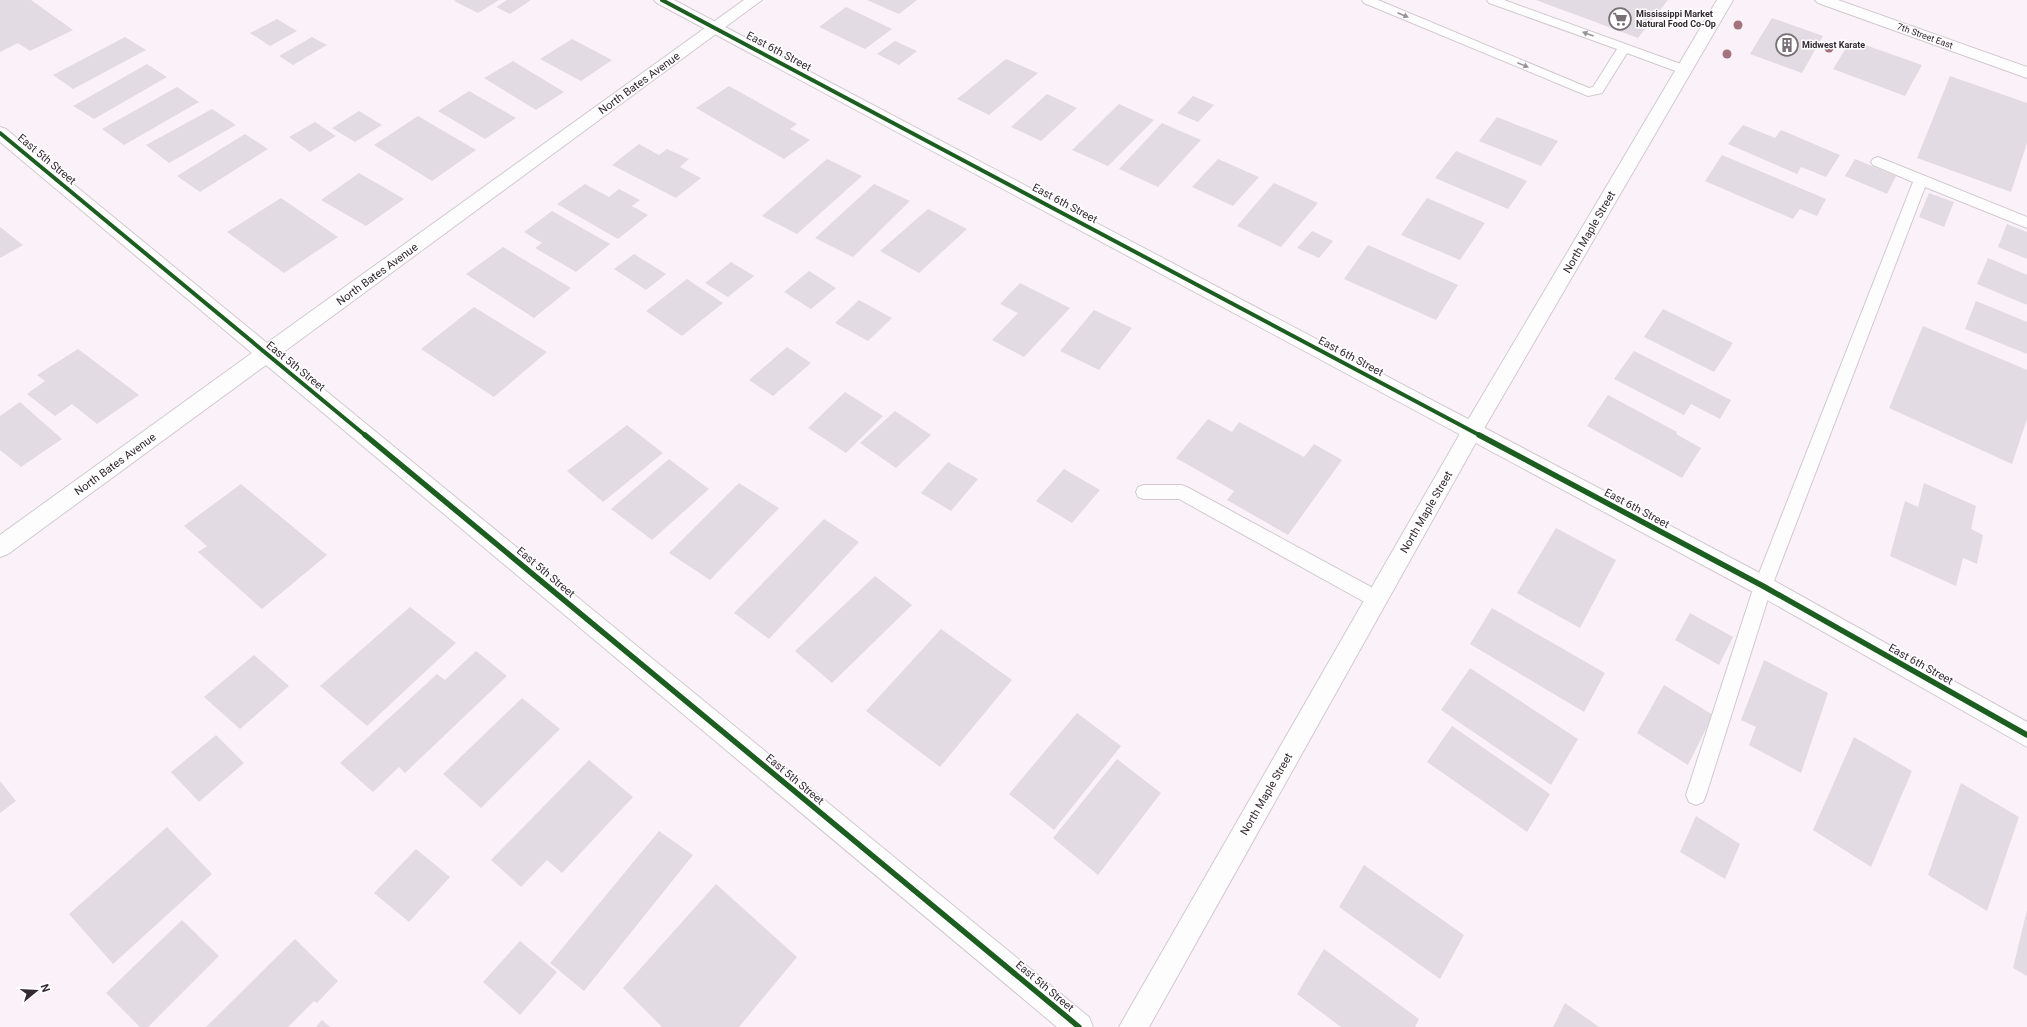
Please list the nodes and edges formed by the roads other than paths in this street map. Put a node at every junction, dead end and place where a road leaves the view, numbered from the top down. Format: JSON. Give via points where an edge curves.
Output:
{"nodes":[{"id":1,"x":662,"y":0,"type":"edge"},
{"id":2,"x":754,"y":0,"type":"edge"},
{"id":3,"x":1367,"y":0,"type":"edge"},
{"id":4,"x":1494,"y":0,"type":"edge"},
{"id":5,"x":1725,"y":0,"type":"edge"},
{"id":6,"x":1823,"y":0,"type":"edge"},
{"id":7,"x":715,"y":28,"type":"junction"},
{"id":8,"x":1624,"y":48,"type":"junction"},
{"id":9,"x":1685,"y":70,"type":"junction"},
{"id":10,"x":2027,"y":73,"type":"edge"},
{"id":11,"x":0,"y":133,"type":"edge"},
{"id":12,"x":1878,"y":162,"type":"dead end"},
{"id":13,"x":1921,"y":180,"type":"junction"},
{"id":14,"x":2027,"y":224,"type":"edge"},
{"id":15,"x":266,"y":354,"type":"junction"},
{"id":16,"x":1472,"y":431,"type":"junction"},
{"id":17,"x":1144,"y":492,"type":"dead end"},
{"id":18,"x":0,"y":548,"type":"edge"},
{"id":19,"x":1764,"y":586,"type":"junction"},
{"id":20,"x":1376,"y":599,"type":"junction"},
{"id":21,"x":2027,"y":735,"type":"edge"},
{"id":22,"x":1696,"y":795,"type":"dead end"},
{"id":23,"x":1079,"y":1027,"type":"edge"},
{"id":24,"x":1133,"y":1027,"type":"edge"}],
"edges":[{"from":1,"to":7,"type":"street","name":"East 6th Street"},
{"from":2,"to":7,"type":"street","name":"North Bates Avenue"},
{"from":3,"to":8,"type":"lane","one_way":true,"via":[[1588,92],[1597,90]]},
{"from":8,"to":4,"type":"lane","one_way":true},
{"from":5,"to":9,"type":"street","name":"North Maple Street"},
{"from":6,"to":10,"type":"street","name":"7th Street East"},
{"from":7,"to":15,"type":"street","name":"North Bates Avenue"},
{"from":7,"to":16,"type":"street","name":"East 6th Street"},
{"from":8,"to":9,"type":"lane"},
{"from":9,"to":16,"type":"street","name":"North Maple Street"},
{"from":11,"to":15,"type":"street","name":"East 5th Street"},
{"from":12,"to":13,"type":"lane"},
{"from":13,"to":14,"type":"lane"},
{"from":13,"to":19,"type":"lane"},
{"from":15,"to":18,"type":"street","name":"North Bates Avenue"},
{"from":15,"to":23,"type":"street","name":"East 5th Street"},
{"from":16,"to":19,"type":"street","name":"East 6th Street"},
{"from":16,"to":20,"type":"street","name":"North Maple Street"},
{"from":17,"to":20,"type":"lane","via":[[1181,492]]},
{"from":19,"to":21,"type":"street","name":"East 6th Street"},
{"from":19,"to":22,"type":"lane"},
{"from":20,"to":24,"type":"street","name":"North Maple Street"}]}
